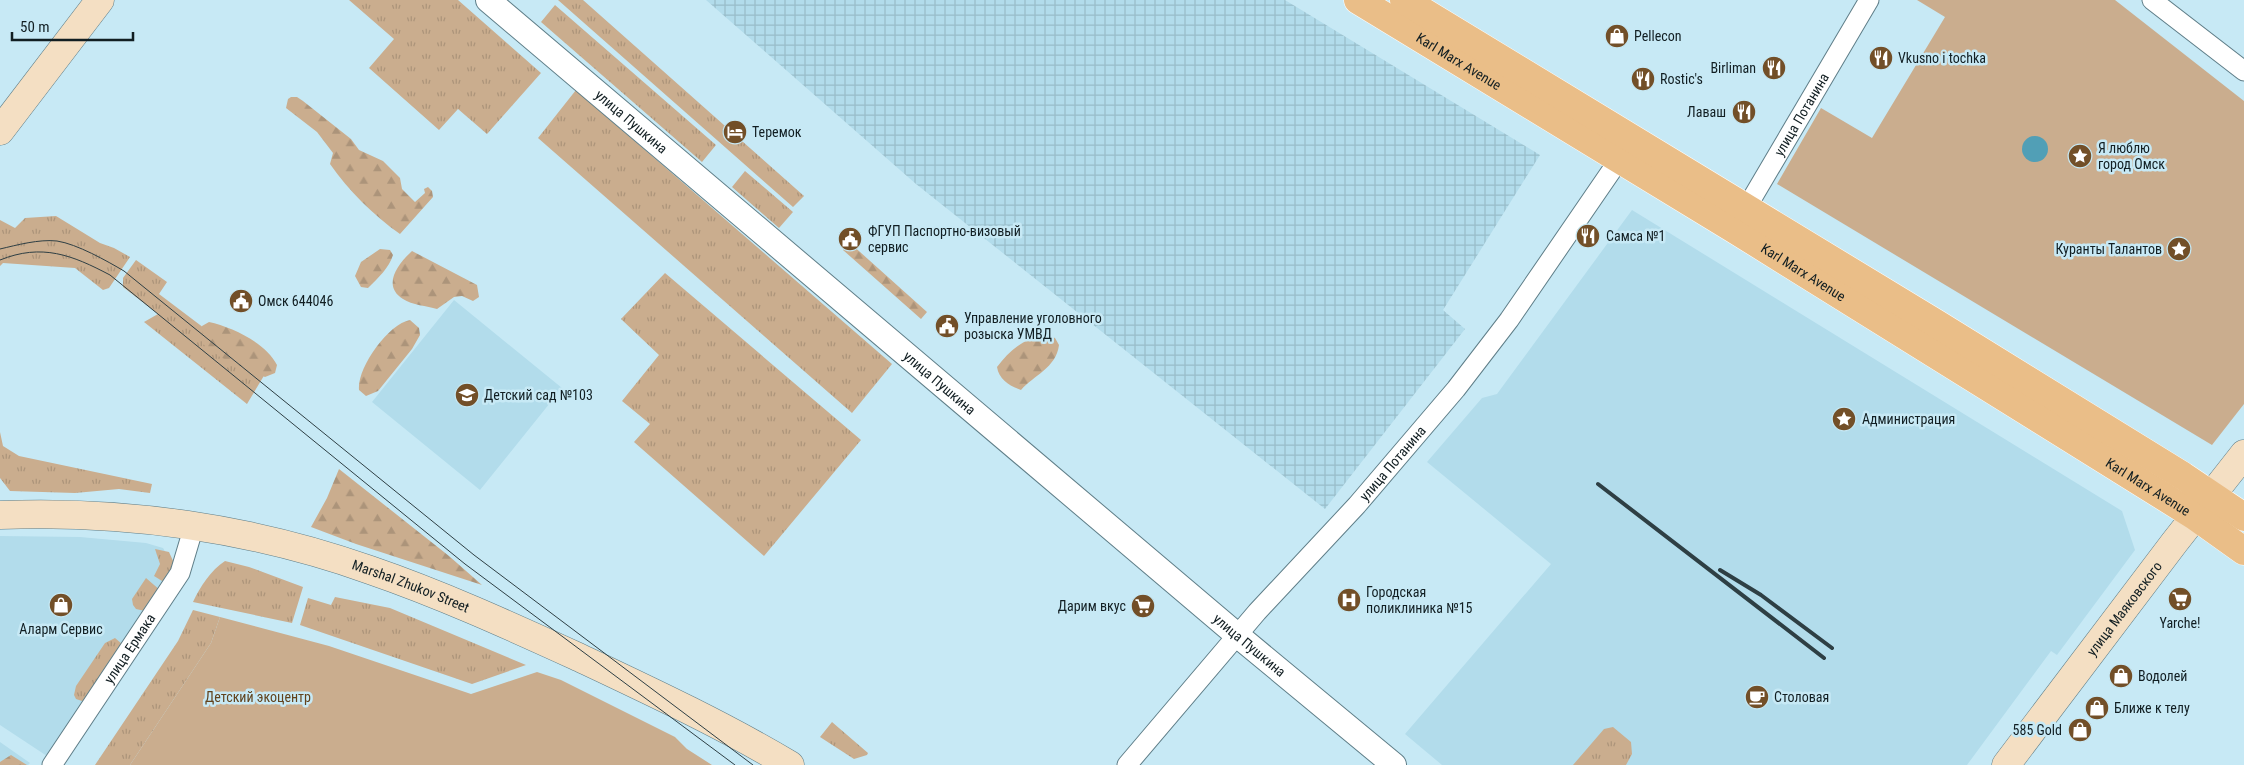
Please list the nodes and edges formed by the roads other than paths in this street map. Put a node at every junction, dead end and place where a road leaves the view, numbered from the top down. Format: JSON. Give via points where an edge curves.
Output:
{"nodes":[{"id":1,"x":100,"y":0,"type":"edge"},
{"id":2,"x":488,"y":0,"type":"edge"},
{"id":3,"x":1358,"y":0,"type":"edge"},
{"id":4,"x":1404,"y":0,"type":"edge"},
{"id":5,"x":1869,"y":0,"type":"edge"},
{"id":6,"x":2152,"y":0,"type":"edge"},
{"id":7,"x":2244,"y":71,"type":"edge"},
{"id":8,"x":0,"y":131,"type":"edge"},
{"id":9,"x":1626,"y":149,"type":"junction"},
{"id":10,"x":1740,"y":218,"type":"junction"},
{"id":11,"x":2244,"y":454,"type":"edge"},
{"id":12,"x":2212,"y":495,"type":"junction"},
{"id":13,"x":0,"y":515,"type":"edge"},
{"id":14,"x":2195,"y":516,"type":"junction"},
{"id":15,"x":2244,"y":517,"type":"edge"},
{"id":16,"x":0,"y":531,"type":"edge"},
{"id":17,"x":192,"y":534,"type":"junction"},
{"id":18,"x":2244,"y":551,"type":"edge"},
{"id":19,"x":1237,"y":635,"type":"junction"},
{"id":20,"x":52,"y":765,"type":"edge"},
{"id":21,"x":754,"y":765,"type":"edge"},
{"id":22,"x":790,"y":765,"type":"edge"},
{"id":23,"x":1127,"y":765,"type":"edge"},
{"id":24,"x":1394,"y":765,"type":"edge"},
{"id":25,"x":2006,"y":765,"type":"edge"}],
"edges":[{"from":1,"to":8,"type":"main road"},
{"from":2,"to":19,"type":"street","name":"улица Пушкина"},
{"from":3,"to":9,"type":"main road","name":"Karl Marx Avenue"},
{"from":4,"to":9,"type":"main road","name":"Karl Marx Avenue"},
{"from":5,"to":10,"type":"street","name":"улица Потанина"},
{"from":6,"to":7,"type":"street"},
{"from":9,"to":10,"type":"main road","name":"Karl Marx Avenue"},
{"from":9,"to":19,"type":"street","name":"улица Потанина","via":[[1509,320],[1456,389],[1357,505]]},
{"from":10,"to":12,"type":"main road","name":"Karl Marx Avenue"},
{"from":10,"to":14,"type":"main road","name":"Karl Marx Avenue"},
{"from":11,"to":12,"type":"main road","name":"улица Маяковского"},
{"from":12,"to":14,"type":"main road","name":"улица Маяковского"},
{"from":12,"to":15,"type":"main road","name":"Karl Marx Avenue"},
{"from":13,"to":17,"type":"main road","name":"Marshal Zhukov Street","via":[[78,515]]},
{"from":14,"to":18,"type":"main road","name":"Karl Marx Avenue"},
{"from":14,"to":25,"type":"main road","name":"улица Маяковского"},
{"from":16,"to":17,"type":"main road","name":"Marshal Zhukov Street"},
{"from":17,"to":20,"type":"street","name":"улица Ермака","via":[[180,573],[167,595]]},
{"from":17,"to":21,"type":"main road","name":"Marshal Zhukov Street","via":[[362,586],[434,613],[640,704]]},
{"from":17,"to":22,"type":"main road","name":"Marshal Zhukov Street","via":[[309,551],[440,596],[646,689]]},
{"from":19,"to":23,"type":"street","name":"улица Потанина"},
{"from":19,"to":24,"type":"street","name":"улица Пушкина"}]}
